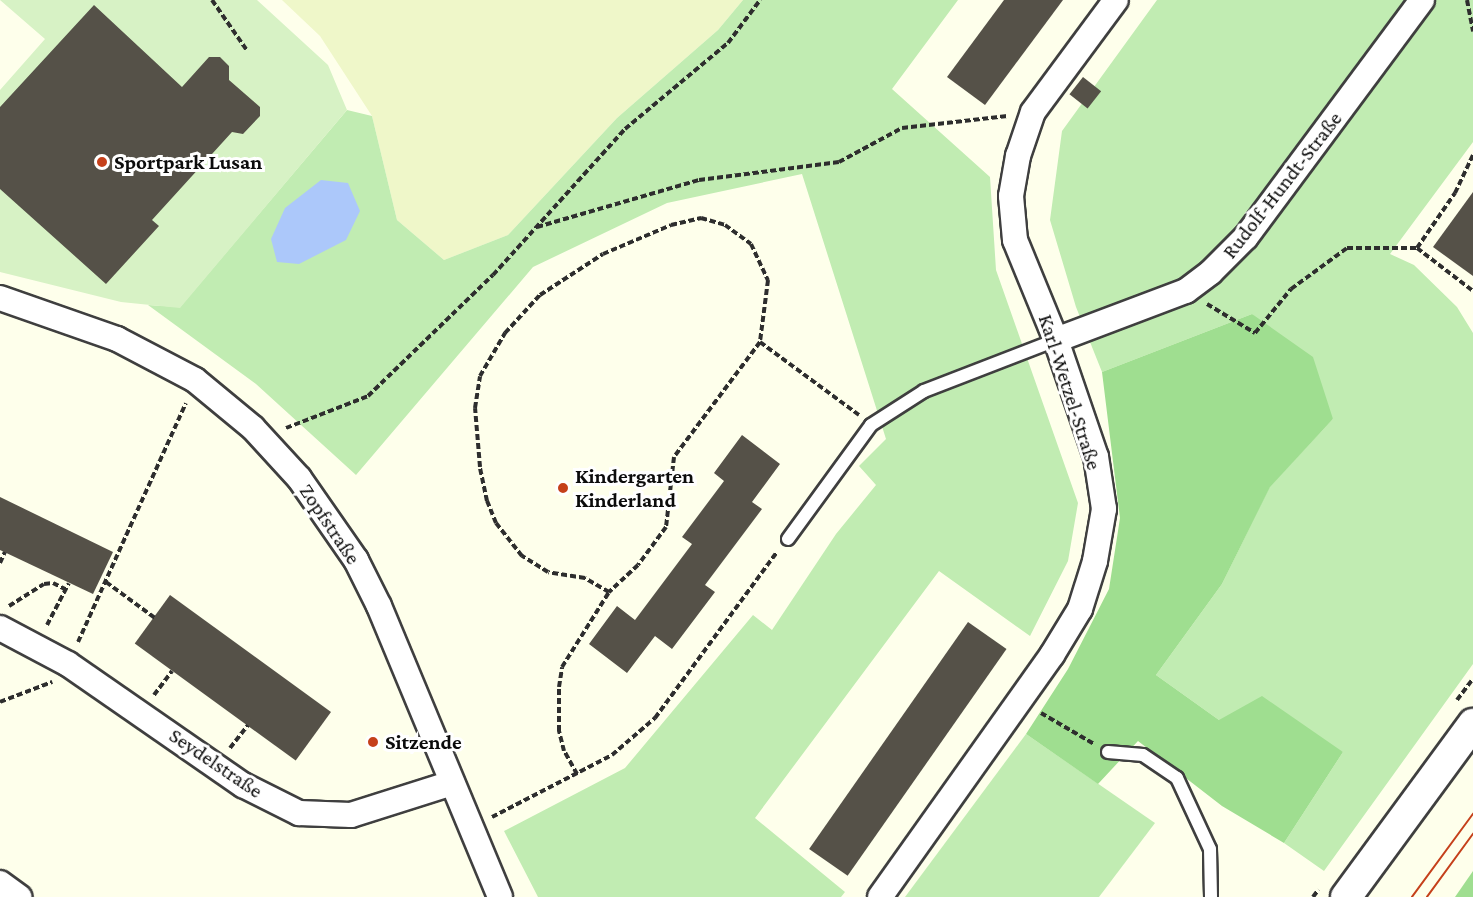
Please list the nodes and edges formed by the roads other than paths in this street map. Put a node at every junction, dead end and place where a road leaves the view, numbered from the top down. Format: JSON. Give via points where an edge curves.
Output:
{"nodes":[{"id":1,"x":1116,"y":0,"type":"edge"},
{"id":2,"x":1422,"y":0,"type":"edge"},
{"id":3,"x":0,"y":298,"type":"edge"},
{"id":4,"x":1056,"y":340,"type":"junction"},
{"id":5,"x":788,"y":539,"type":"road end"},
{"id":6,"x":1,"y":621,"type":"edge"},
{"id":7,"x":1473,"y":724,"type":"edge"},
{"id":8,"x":1108,"y":752,"type":"road end"},
{"id":9,"x":452,"y":783,"type":"junction"},
{"id":10,"x":0,"y":884,"type":"edge"},
{"id":11,"x":19,"y":897,"type":"edge"},
{"id":12,"x":500,"y":897,"type":"edge"},
{"id":13,"x":880,"y":897,"type":"edge"},
{"id":14,"x":1211,"y":897,"type":"edge"},
{"id":15,"x":1346,"y":897,"type":"edge"}],
"edges":[{"from":1,"to":4,"type":"street","name":"Karl-Wetzel-Straße","via":[[1033,112],[1018,156],[1011,196],[1015,240]]},
{"from":2,"to":4,"type":"street","name":"Rudolf-Hundt-Straße","via":[[1246,237],[1211,272],[1186,291]]},
{"from":3,"to":9,"type":"street","name":"Zopfstraße","via":[[143,351],[195,380],[267,443],[299,478],[356,560]]},
{"from":4,"to":5,"type":"lane","name":"Rudolf-Hundt-Straße","via":[[924,391],[871,425]]},
{"from":4,"to":13,"type":"street","name":"Karl-Wetzel-Straße","via":[[1096,457],[1104,509],[1095,561],[1080,609],[1052,655]]},
{"from":6,"to":9,"type":"street","name":"Seydelstraße","via":[[243,785],[298,813],[351,815]]},
{"from":7,"to":15,"type":"street"},
{"from":8,"to":14,"type":"lane","via":[[1143,755],[1177,778],[1210,849]]},
{"from":9,"to":12,"type":"street","name":"Zopfstraße"},
{"from":10,"to":11,"type":"street"}]}
